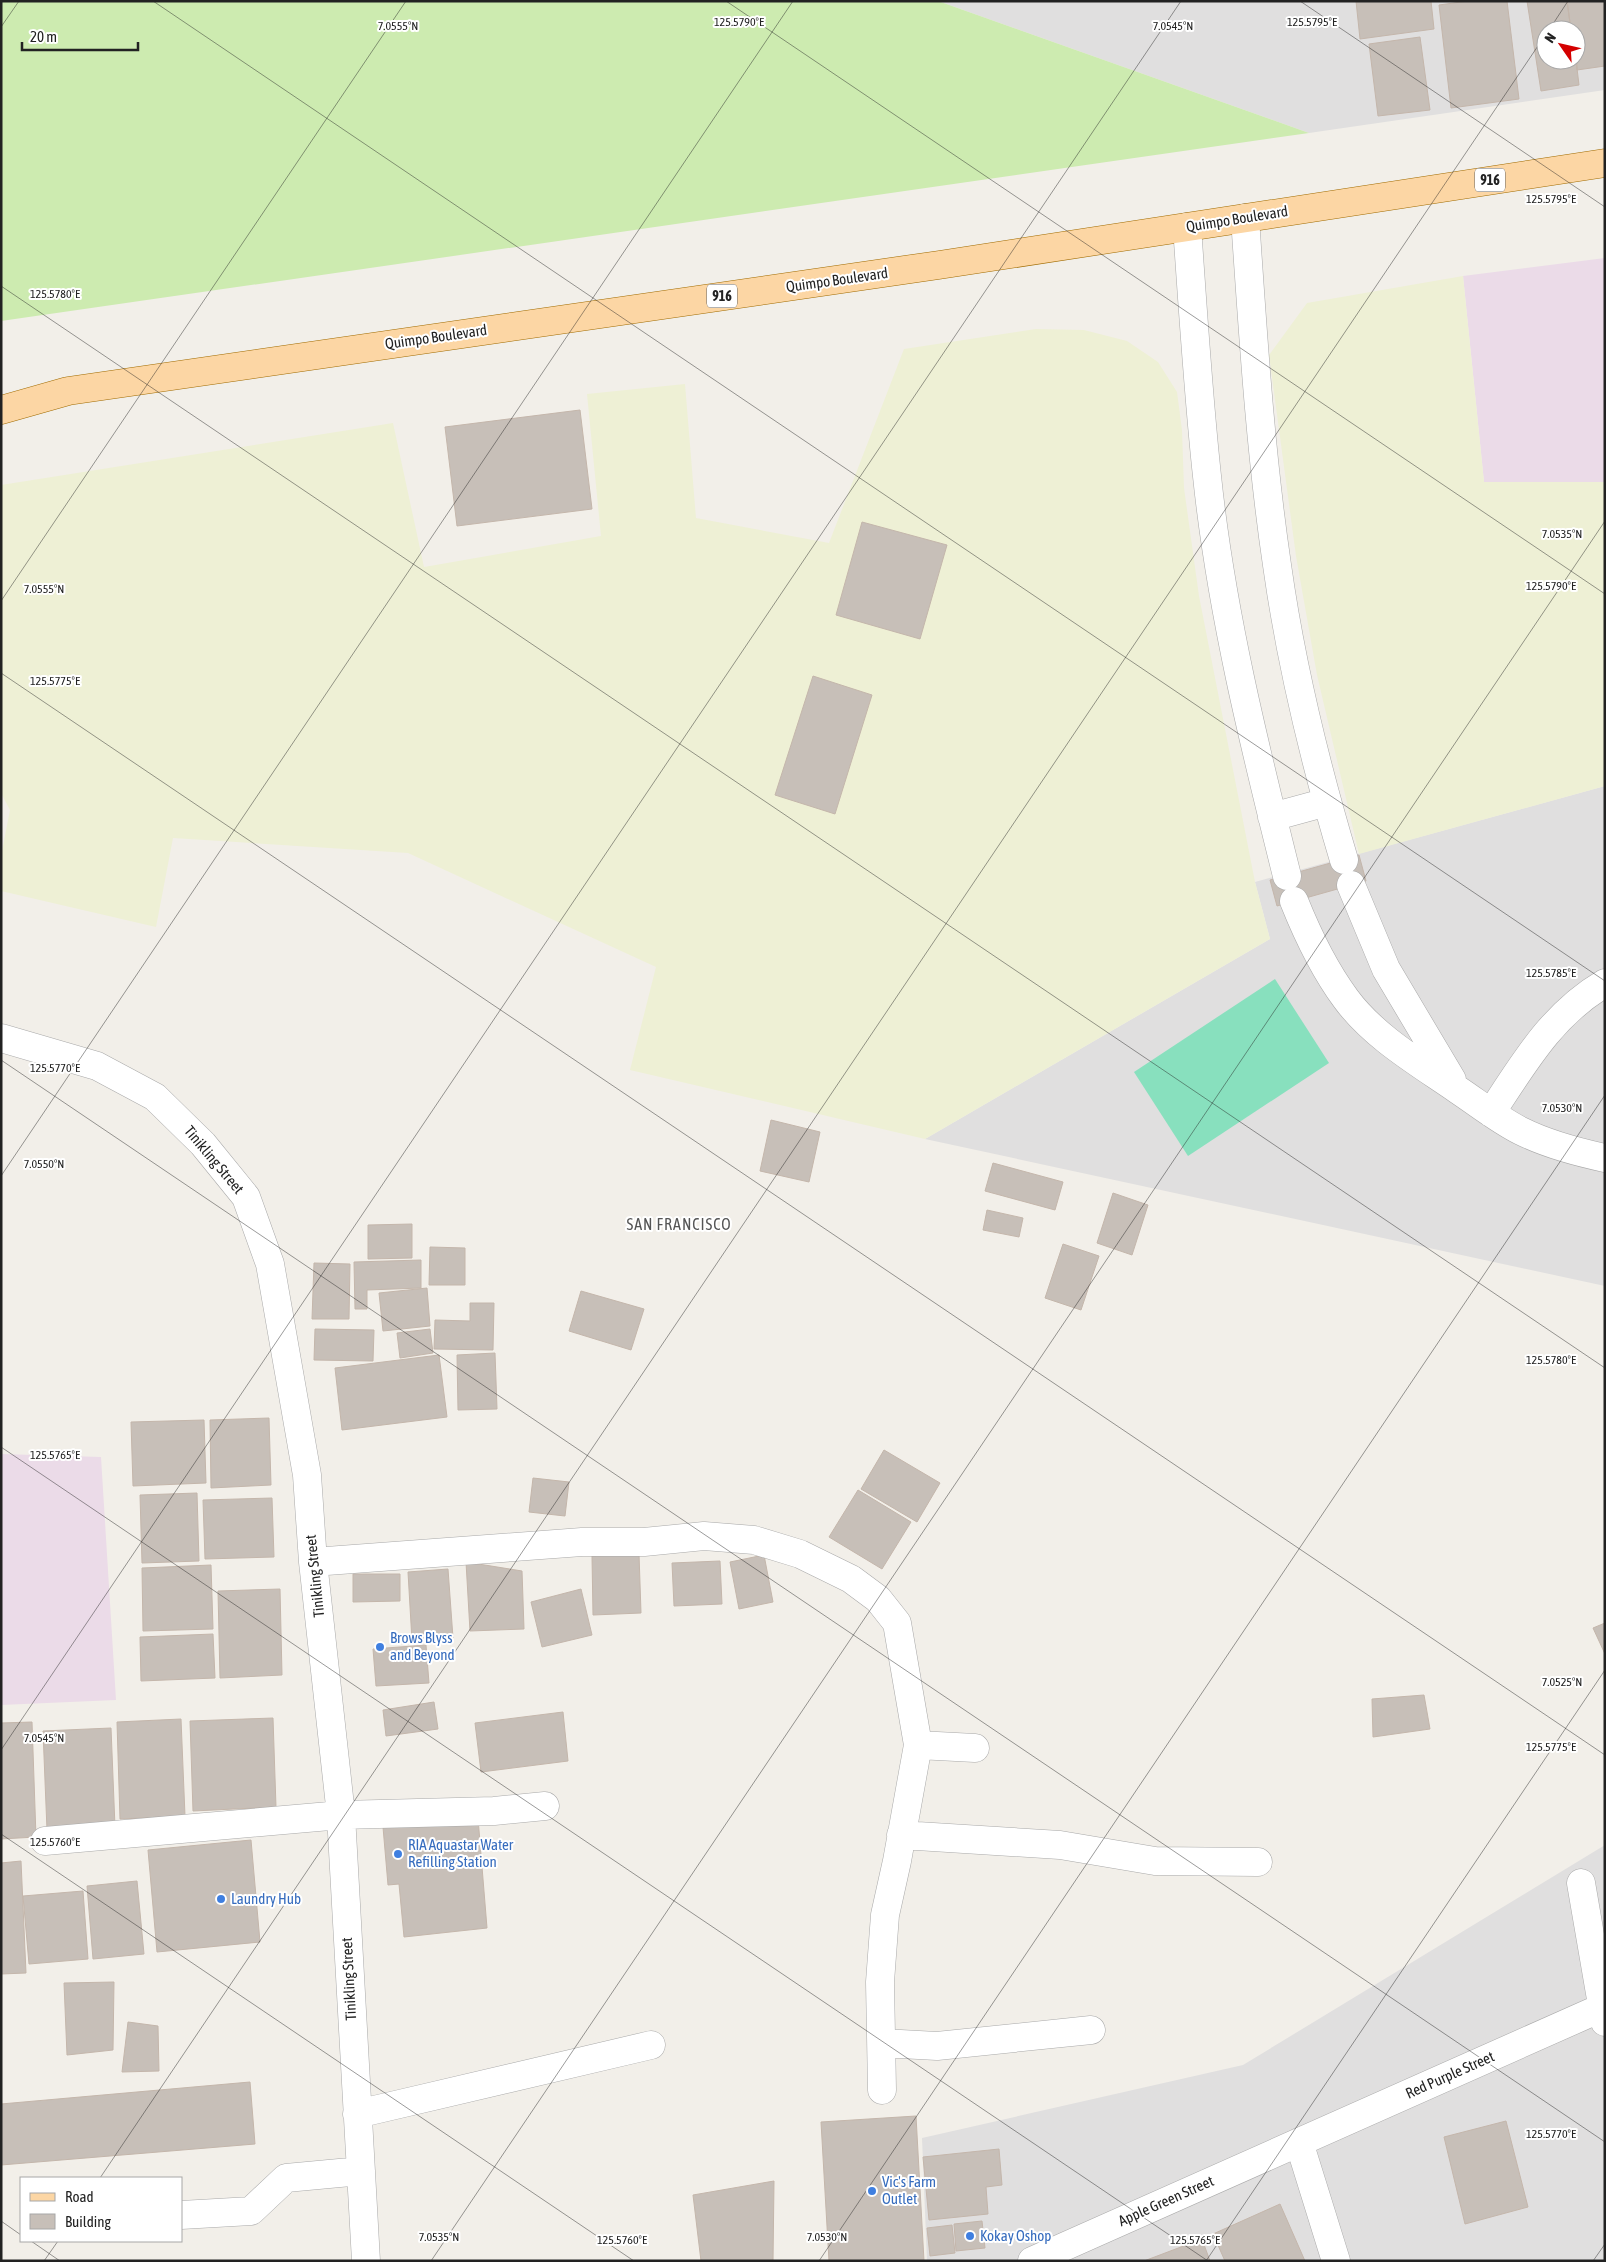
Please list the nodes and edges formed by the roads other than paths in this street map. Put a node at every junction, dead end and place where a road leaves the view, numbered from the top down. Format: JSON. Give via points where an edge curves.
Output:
{"nodes":[{"id":1,"x":1605,"y":163,"type":"edge"},
{"id":2,"x":1245,"y":218,"type":"junction"},
{"id":3,"x":1187,"y":227,"type":"junction"},
{"id":4,"x":1,"y":389,"type":"edge"},
{"id":5,"x":68,"y":391,"type":"junction"},
{"id":6,"x":1,"y":410,"type":"edge"},
{"id":7,"x":1326,"y":802,"type":"junction"},
{"id":8,"x":1272,"y":817,"type":"junction"},
{"id":9,"x":1605,"y":983,"type":"edge"},
{"id":10,"x":1,"y":1038,"type":"edge"},
{"id":11,"x":1458,"y":1090,"type":"junction"},
{"id":12,"x":1491,"y":1113,"type":"junction"},
{"id":13,"x":1605,"y":1158,"type":"edge"},
{"id":14,"x":313,"y":1562,"type":"junction"},
{"id":15,"x":918,"y":1745,"type":"junction"},
{"id":16,"x":976,"y":1748,"type":"dead end"},
{"id":17,"x":545,"y":1806,"type":"dead end"},
{"id":18,"x":341,"y":1815,"type":"junction"},
{"id":19,"x":901,"y":1835,"type":"junction"},
{"id":20,"x":45,"y":1841,"type":"dead end"},
{"id":21,"x":1258,"y":1862,"type":"dead end"},
{"id":22,"x":1581,"y":1883,"type":"dead end"},
{"id":23,"x":1603,"y":2015,"type":"edge"},
{"id":24,"x":1091,"y":2030,"type":"dead end"},
{"id":25,"x":882,"y":2043,"type":"junction"},
{"id":26,"x":651,"y":2046,"type":"dead end"},
{"id":27,"x":882,"y":2090,"type":"dead end"},
{"id":28,"x":357,"y":2114,"type":"junction"},
{"id":29,"x":1299,"y":2142,"type":"junction"},
{"id":30,"x":361,"y":2170,"type":"junction"},
{"id":31,"x":182,"y":2215,"type":"edge"},
{"id":32,"x":366,"y":2261,"type":"edge"},
{"id":33,"x":1032,"y":2261,"type":"edge"},
{"id":34,"x":1336,"y":2261,"type":"edge"}],
"edges":[{"from":1,"to":2,"type":"main road","name":"Quimpo Boulevard","number":"916"},
{"from":2,"to":3,"type":"main road","name":"Quimpo Boulevard","number":"916"},
{"from":2,"to":7,"type":"street","via":[[1264,470],[1277,566],[1297,680]]},
{"from":3,"to":5,"type":"main road","name":"Quimpo Boulevard","number":"916"},
{"from":3,"to":8,"type":"street","via":[[1207,477],[1243,692]]},
{"from":4,"to":5,"type":"main road","name":"Quimpo Boulevard","number":"916"},
{"from":5,"to":6,"type":"main road","name":"Quimpo Boulevard","number":"916"},
{"from":7,"to":8,"type":"street"},
{"from":7,"to":11,"type":"street","via":[[1347,873],[1386,969]]},
{"from":8,"to":11,"type":"street","via":[[1291,888],[1310,941],[1347,1000],[1368,1023],[1416,1062]]},
{"from":9,"to":12,"type":"street","via":[[1582,996],[1555,1022]]},
{"from":10,"to":14,"type":"street","name":"Tinikling Street","via":[[97,1066],[155,1097],[203,1144],[246,1197],[270,1264],[307,1475]]},
{"from":11,"to":12,"type":"street"},
{"from":12,"to":13,"type":"street","via":[[1522,1132],[1575,1152]]},
{"from":14,"to":15,"type":"street","via":[[582,1542],[644,1542],[704,1536],[754,1540],[800,1554],[851,1579],[878,1599],[897,1623]]},
{"from":14,"to":18,"type":"street","name":"Tinikling Street"},
{"from":15,"to":16,"type":"street"},
{"from":15,"to":19,"type":"street"},
{"from":17,"to":18,"type":"street","via":[[494,1811]]},
{"from":18,"to":20,"type":"street"},
{"from":18,"to":28,"type":"street","name":"Tinikling Street"},
{"from":19,"to":21,"type":"street","via":[[1060,1845],[1155,1861]]},
{"from":19,"to":25,"type":"street","via":[[884,1915],[880,1982]]},
{"from":22,"to":23,"type":"street"},
{"from":23,"to":29,"type":"street","name":"Red Purple Street"},
{"from":24,"to":25,"type":"street","via":[[937,2046]]},
{"from":25,"to":27,"type":"street"},
{"from":26,"to":28,"type":"street"},
{"from":28,"to":30,"type":"street","name":"Tinikling Street"},
{"from":29,"to":33,"type":"street","name":"Apple Green Street"},
{"from":29,"to":34,"type":"street"},
{"from":30,"to":31,"type":"street","via":[[286,2178],[251,2211]]},
{"from":30,"to":32,"type":"street","name":"Tinikling Street"}]}
